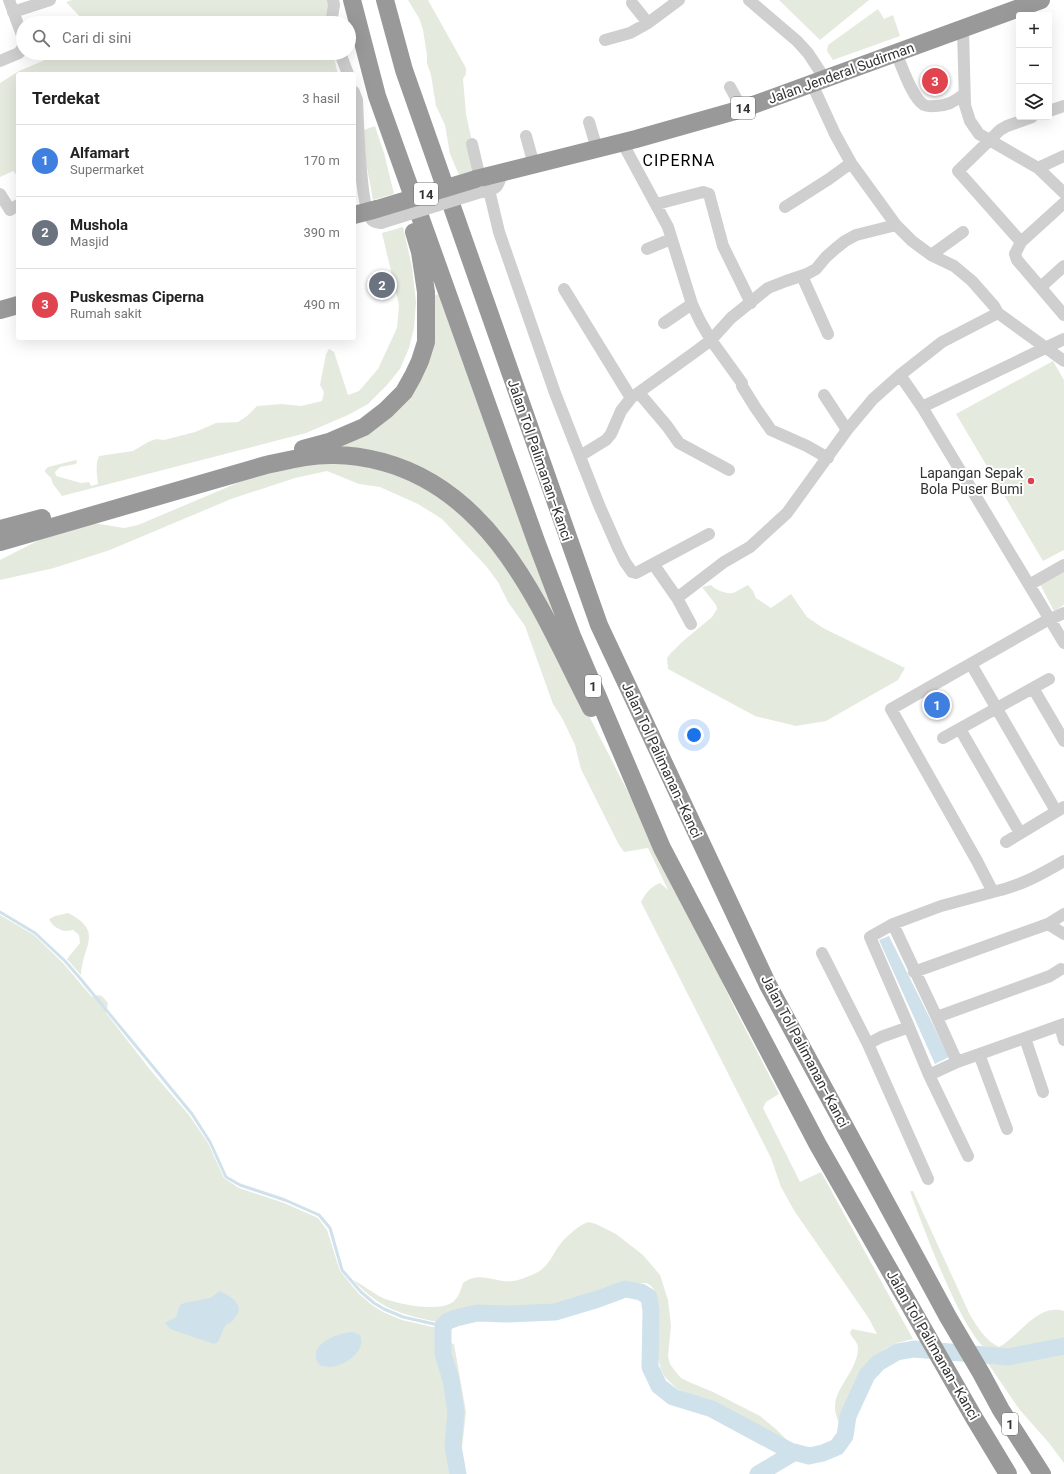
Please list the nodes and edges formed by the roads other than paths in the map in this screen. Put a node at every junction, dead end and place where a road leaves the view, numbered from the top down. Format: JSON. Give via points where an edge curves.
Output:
{"nodes":[{"id":1,"x":9,"y":0,"type":"edge"},
{"id":2,"x":50,"y":0,"type":"edge"},
{"id":3,"x":333,"y":0,"type":"edge"},
{"id":4,"x":352,"y":0,"type":"edge"},
{"id":5,"x":385,"y":0,"type":"edge"},
{"id":6,"x":395,"y":0,"type":"edge"},
{"id":7,"x":679,"y":0,"type":"edge"},
{"id":8,"x":749,"y":0,"type":"edge"},
{"id":9,"x":1041,"y":0,"type":"edge"},
{"id":10,"x":632,"y":1,"type":"edge"},
{"id":11,"x":13,"y":12,"type":"junction"},
{"id":12,"x":332,"y":16,"type":"edge"},
{"id":13,"x":16,"y":20,"type":"edge"},
{"id":14,"x":648,"y":23,"type":"junction"},
{"id":15,"x":963,"y":29,"type":"junction"},
{"id":16,"x":605,"y":40,"type":"dead end"},
{"id":17,"x":896,"y":53,"type":"junction"},
{"id":18,"x":16,"y":54,"type":"edge"},
{"id":19,"x":343,"y":60,"type":"edge"},
{"id":20,"x":0,"y":61,"type":"edge"},
{"id":21,"x":347,"y":72,"type":"edge"},
{"id":22,"x":819,"y":81,"type":"junction"},
{"id":23,"x":410,"y":85,"type":"junction"},
{"id":24,"x":730,"y":86,"type":"dead end"},
{"id":25,"x":964,"y":94,"type":"junction"},
{"id":26,"x":377,"y":96,"type":"junction"},
{"id":27,"x":356,"y":97,"type":"edge"},
{"id":28,"x":1064,"y":106,"type":"edge"},
{"id":29,"x":742,"y":109,"type":"junction"},
{"id":30,"x":1052,"y":110,"type":"edge"},
{"id":31,"x":1024,"y":120,"type":"edge"},
{"id":32,"x":588,"y":122,"type":"dead end"},
{"id":33,"x":526,"y":136,"type":"dead end"},
{"id":34,"x":990,"y":140,"type":"junction"},
{"id":35,"x":622,"y":142,"type":"junction"},
{"id":36,"x":472,"y":144,"type":"dead end"},
{"id":37,"x":597,"y":149,"type":"junction"},
{"id":38,"x":1064,"y":156,"type":"edge"},
{"id":39,"x":851,"y":163,"type":"junction"},
{"id":40,"x":534,"y":165,"type":"junction"},
{"id":41,"x":1038,"y":168,"type":"junction"},
{"id":42,"x":482,"y":185,"type":"junction"},
{"id":43,"x":1064,"y":193,"type":"edge"},
{"id":44,"x":0,"y":194,"type":"edge"},
{"id":45,"x":1064,"y":203,"type":"edge"},
{"id":46,"x":657,"y":204,"type":"junction"},
{"id":47,"x":16,"y":206,"type":"edge"},
{"id":48,"x":785,"y":207,"type":"dead end"},
{"id":49,"x":370,"y":215,"type":"edge"},
{"id":50,"x":896,"y":225,"type":"junction"},
{"id":51,"x":963,"y":232,"type":"dead end"},
{"id":52,"x":671,"y":239,"type":"junction"},
{"id":53,"x":1021,"y":242,"type":"junction"},
{"id":54,"x":647,"y":249,"type":"dead end"},
{"id":55,"x":931,"y":255,"type":"junction"},
{"id":56,"x":1064,"y":266,"type":"edge"},
{"id":57,"x":802,"y":276,"type":"junction"},
{"id":58,"x":1043,"y":285,"type":"dead end"},
{"id":59,"x":564,"y":289,"type":"dead end"},
{"id":60,"x":750,"y":303,"type":"junction"},
{"id":61,"x":692,"y":304,"type":"junction"},
{"id":62,"x":16,"y":306,"type":"edge"},
{"id":63,"x":0,"y":310,"type":"edge"},
{"id":64,"x":998,"y":313,"type":"junction"},
{"id":65,"x":1064,"y":315,"type":"edge"},
{"id":66,"x":664,"y":323,"type":"dead end"},
{"id":67,"x":828,"y":334,"type":"dead end"},
{"id":68,"x":1064,"y":338,"type":"edge"},
{"id":69,"x":711,"y":340,"type":"junction"},
{"id":70,"x":1044,"y":347,"type":"junction"},
{"id":71,"x":1064,"y":361,"type":"edge"},
{"id":72,"x":900,"y":375,"type":"junction"},
{"id":73,"x":824,"y":395,"type":"dead end"},
{"id":74,"x":635,"y":396,"type":"junction"},
{"id":75,"x":922,"y":408,"type":"junction"},
{"id":76,"x":847,"y":430,"type":"junction"},
{"id":77,"x":580,"y":456,"type":"junction"},
{"id":78,"x":828,"y":458,"type":"junction"},
{"id":79,"x":729,"y":470,"type":"dead end"},
{"id":80,"x":0,"y":529,"type":"edge"},
{"id":81,"x":709,"y":534,"type":"dead end"},
{"id":82,"x":0,"y":542,"type":"edge"},
{"id":83,"x":654,"y":565,"type":"junction"},
{"id":84,"x":1064,"y":566,"type":"edge"},
{"id":85,"x":1029,"y":585,"type":"junction"},
{"id":86,"x":677,"y":598,"type":"junction"},
{"id":87,"x":1064,"y":613,"type":"edge"},
{"id":88,"x":1050,"y":620,"type":"junction"},
{"id":89,"x":691,"y":624,"type":"dead end"},
{"id":90,"x":1064,"y":644,"type":"edge"},
{"id":91,"x":971,"y":664,"type":"junction"},
{"id":92,"x":1049,"y":679,"type":"dead end"},
{"id":93,"x":1033,"y":688,"type":"junction"},
{"id":94,"x":996,"y":708,"type":"junction"},
{"id":95,"x":960,"y":729,"type":"junction"},
{"id":96,"x":944,"y":738,"type":"dead end"},
{"id":97,"x":1064,"y":741,"type":"edge"},
{"id":98,"x":1060,"y":809,"type":"edge"},
{"id":99,"x":1020,"y":833,"type":"junction"},
{"id":100,"x":1006,"y":842,"type":"dead end"},
{"id":101,"x":662,"y":848,"type":"junction"},
{"id":102,"x":1064,"y":861,"type":"edge"},
{"id":103,"x":993,"y":892,"type":"junction"},
{"id":104,"x":1064,"y":914,"type":"edge"},
{"id":105,"x":1048,"y":924,"type":"junction"},
{"id":106,"x":891,"y":925,"type":"junction"},
{"id":107,"x":1064,"y":934,"type":"edge"},
{"id":108,"x":822,"y":953,"type":"dead end"},
{"id":109,"x":1061,"y":969,"type":"dead end"},
{"id":110,"x":914,"y":972,"type":"junction"},
{"id":111,"x":937,"y":1017,"type":"junction"},
{"id":112,"x":1062,"y":1025,"type":"edge"},
{"id":113,"x":909,"y":1027,"type":"junction"},
{"id":114,"x":1025,"y":1038,"type":"junction"},
{"id":115,"x":1064,"y":1040,"type":"edge"},
{"id":116,"x":868,"y":1044,"type":"junction"},
{"id":117,"x":979,"y":1054,"type":"junction"},
{"id":118,"x":957,"y":1062,"type":"junction"},
{"id":119,"x":929,"y":1075,"type":"junction"},
{"id":120,"x":1044,"y":1092,"type":"dead end"},
{"id":121,"x":1007,"y":1129,"type":"dead end"},
{"id":122,"x":968,"y":1156,"type":"dead end"},
{"id":123,"x":928,"y":1179,"type":"dead end"},
{"id":124,"x":1008,"y":1474,"type":"edge"},
{"id":125,"x":1042,"y":1474,"type":"edge"}],
"edges":[{"from":1,"to":11,"type":"street"},
{"from":2,"to":11,"type":"street"},
{"from":3,"to":12,"type":"street"},
{"from":4,"to":26,"type":"highway","name":"Jalan Tol Palimanan–Kanci","number":"1"},
{"from":5,"to":23,"type":"highway","name":"Jalan Tol Palimanan–Kanci","number":"1"},
{"from":6,"to":23,"type":"highway"},
{"from":7,"to":14,"type":"street"},
{"from":8,"to":22,"type":"street","via":[[808,53]]},
{"from":9,"to":15,"type":"highway","name":"Jalan Jenderal Sudirman","number":"14"},
{"from":10,"to":14,"type":"street"},
{"from":11,"to":13,"type":"street"},
{"from":14,"to":16,"type":"street"},
{"from":15,"to":17,"type":"highway","name":"Jalan Jenderal Sudirman","number":"14"},
{"from":15,"to":25,"type":"street"},
{"from":17,"to":22,"type":"highway","name":"Jalan Jenderal Sudirman","number":"14"},
{"from":17,"to":25,"type":"street","via":[[914,94],[921,103],[926,106],[944,105]]},
{"from":18,"to":20,"type":"street"},
{"from":19,"to":21,"type":"street"},
{"from":22,"to":29,"type":"highway","name":"Jalan Jenderal Sudirman","number":"14"},
{"from":22,"to":39,"type":"street","via":[[835,134]]},
{"from":23,"to":125,"type":"highway","name":"Jalan Tol Palimanan–Kanci","number":"1","via":[[599,625],[768,984],[948,1317],[1001,1410]]},
{"from":24,"to":29,"type":"street"},
{"from":25,"to":34,"type":"street","via":[[970,121],[979,134]]},
{"from":26,"to":80,"type":"highway","via":[[391,157],[420,252],[426,292],[426,342],[420,361],[404,392],[364,427],[329,442]]},
{"from":26,"to":101,"type":"highway","name":"Jalan Tol Palimanan–Kanci","number":"1","via":[[572,636]]},
{"from":27,"to":49,"type":"street","via":[[360,158]]},
{"from":28,"to":30,"type":"street"},
{"from":29,"to":35,"type":"highway","name":"Jalan Jenderal Sudirman","number":"14"},
{"from":31,"to":34,"type":"street","via":[[1000,130]]},
{"from":32,"to":37,"type":"street"},
{"from":33,"to":40,"type":"street"},
{"from":34,"to":41,"type":"street"},
{"from":34,"to":53,"type":"street","via":[[958,170],[958,173]]},
{"from":35,"to":37,"type":"highway","name":"Jalan Jenderal Sudirman","number":"14"},
{"from":35,"to":46,"type":"street"},
{"from":36,"to":42,"type":"street"},
{"from":37,"to":40,"type":"highway","name":"Jalan Jenderal Sudirman","number":"14"},
{"from":38,"to":41,"type":"street"},
{"from":39,"to":48,"type":"street"},
{"from":39,"to":50,"type":"street"},
{"from":40,"to":42,"type":"highway","name":"Jalan Jenderal Sudirman","number":"14","via":[[502,173]]},
{"from":41,"to":43,"type":"street"},
{"from":42,"to":49,"type":"highway","number":"14","bridge":true},
{"from":42,"to":77,"type":"street"},
{"from":44,"to":47,"type":"street","via":[[10,210]]},
{"from":45,"to":53,"type":"street"},
{"from":46,"to":52,"type":"street"},
{"from":46,"to":60,"type":"street","via":[[703,192],[709,194],[723,246]]},
{"from":50,"to":55,"type":"street"},
{"from":50,"to":57,"type":"street","via":[[863,233],[845,241],[826,256],[816,269]]},
{"from":51,"to":55,"type":"street"},
{"from":52,"to":54,"type":"street"},
{"from":52,"to":61,"type":"street"},
{"from":53,"to":65,"type":"street","via":[[1015,256]]},
{"from":55,"to":64,"type":"street","via":[[954,266],[972,280]]},
{"from":56,"to":58,"type":"street"},
{"from":57,"to":60,"type":"street","via":[[768,288]]},
{"from":57,"to":67,"type":"street"},
{"from":59,"to":74,"type":"street"},
{"from":60,"to":69,"type":"street","via":[[731,318]]},
{"from":61,"to":66,"type":"street"},
{"from":61,"to":69,"type":"street"},
{"from":62,"to":63,"type":"highway"},
{"from":64,"to":70,"type":"street"},
{"from":64,"to":72,"type":"street","via":[[942,342]]},
{"from":68,"to":70,"type":"street"},
{"from":69,"to":74,"type":"street"},
{"from":69,"to":78,"type":"street","via":[[771,430]]},
{"from":70,"to":71,"type":"street"},
{"from":70,"to":75,"type":"street"},
{"from":72,"to":75,"type":"street"},
{"from":72,"to":76,"type":"street","via":[[873,399]]},
{"from":73,"to":76,"type":"street"},
{"from":74,"to":77,"type":"street","via":[[621,411],[606,440]]},
{"from":74,"to":79,"type":"street","via":[[667,426],[679,443]]},
{"from":75,"to":85,"type":"street"},
{"from":76,"to":78,"type":"street"},
{"from":77,"to":83,"type":"street","via":[[625,562],[632,572],[636,573]]},
{"from":78,"to":86,"type":"street","via":[[788,513],[750,547],[724,562]]},
{"from":81,"to":83,"type":"street"},
{"from":82,"to":101,"type":"highway","via":[[266,465],[302,457],[335,454],[368,458],[400,467],[429,481],[477,517],[523,578]]},
{"from":83,"to":86,"type":"street"},
{"from":84,"to":85,"type":"street"},
{"from":85,"to":88,"type":"street"},
{"from":86,"to":89,"type":"street"},
{"from":87,"to":88,"type":"street"},
{"from":88,"to":90,"type":"street"},
{"from":88,"to":91,"type":"street"},
{"from":91,"to":94,"type":"street"},
{"from":91,"to":103,"type":"street","via":[[891,709]]},
{"from":92,"to":93,"type":"street"},
{"from":93,"to":94,"type":"street"},
{"from":93,"to":97,"type":"street"},
{"from":94,"to":95,"type":"street"},
{"from":94,"to":98,"type":"street"},
{"from":95,"to":96,"type":"street"},
{"from":95,"to":99,"type":"street"},
{"from":98,"to":99,"type":"street"},
{"from":99,"to":100,"type":"street"},
{"from":101,"to":124,"type":"highway","name":"Jalan Tol Palimanan–Kanci","number":"1","via":[[818,1145]]},
{"from":102,"to":103,"type":"street","via":[[1032,880],[1010,889]]},
{"from":103,"to":106,"type":"street","via":[[942,906]]},
{"from":104,"to":105,"type":"street"},
{"from":105,"to":107,"type":"street"},
{"from":105,"to":110,"type":"street"},
{"from":106,"to":110,"type":"street"},
{"from":106,"to":113,"type":"street","via":[[870,937]]},
{"from":108,"to":116,"type":"street"},
{"from":109,"to":111,"type":"street","via":[[1050,976]]},
{"from":110,"to":111,"type":"street"},
{"from":111,"to":118,"type":"street"},
{"from":112,"to":114,"type":"street"},
{"from":112,"to":115,"type":"street"},
{"from":113,"to":116,"type":"street"},
{"from":113,"to":119,"type":"street"},
{"from":114,"to":117,"type":"street"},
{"from":114,"to":120,"type":"street"},
{"from":116,"to":123,"type":"street"},
{"from":117,"to":118,"type":"street"},
{"from":117,"to":121,"type":"street"},
{"from":118,"to":119,"type":"street"},
{"from":119,"to":122,"type":"street"}]}
